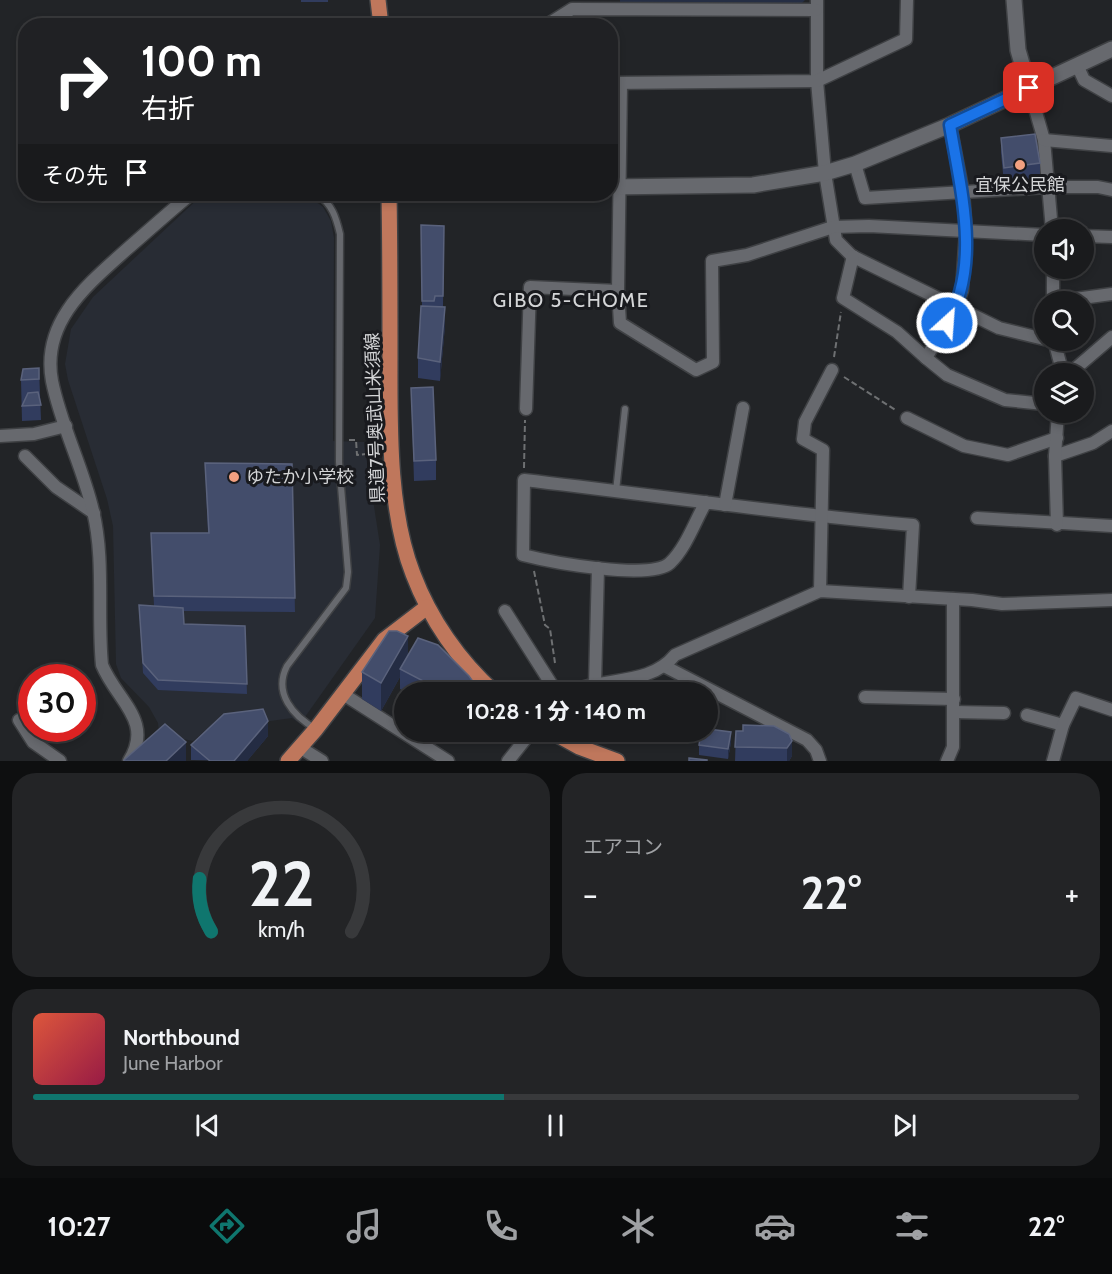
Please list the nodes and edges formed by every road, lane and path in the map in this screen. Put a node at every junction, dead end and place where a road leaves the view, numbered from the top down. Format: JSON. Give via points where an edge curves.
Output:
{"nodes":[{"id":1,"x":378,"y":0,"type":"edge"},
{"id":2,"x":907,"y":0,"type":"edge"},
{"id":3,"x":1014,"y":0,"type":"edge"},
{"id":4,"x":817,"y":5,"type":"edge"},
{"id":5,"x":380,"y":18,"type":"edge"},
{"id":6,"x":557,"y":18,"type":"edge"},
{"id":7,"x":1112,"y":49,"type":"edge"},
{"id":8,"x":1077,"y":65,"type":"junction"},
{"id":9,"x":817,"y":81,"type":"junction"},
{"id":10,"x":618,"y":83,"type":"edge"},
{"id":11,"x":1029,"y":88,"type":"junction"},
{"id":12,"x":1112,"y":96,"type":"edge"},
{"id":13,"x":950,"y":125,"type":"junction"},
{"id":14,"x":1044,"y":140,"type":"junction"},
{"id":15,"x":1112,"y":146,"type":"edge"},
{"id":16,"x":855,"y":164,"type":"junction"},
{"id":17,"x":825,"y":173,"type":"junction"},
{"id":18,"x":618,"y":187,"type":"edge"},
{"id":19,"x":1047,"y":187,"type":"junction"},
{"id":20,"x":1112,"y":190,"type":"edge"},
{"id":21,"x":963,"y":193,"type":"junction"},
{"id":22,"x":183,"y":201,"type":"edge"},
{"id":23,"x":326,"y":201,"type":"edge"},
{"id":24,"x":389,"y":201,"type":"edge"},
{"id":25,"x":615,"y":201,"type":"edge"},
{"id":26,"x":1051,"y":219,"type":"edge"},
{"id":27,"x":833,"y":227,"type":"junction"},
{"id":28,"x":966,"y":231,"type":"junction"},
{"id":29,"x":1034,"y":234,"type":"edge"},
{"id":30,"x":1094,"y":236,"type":"edge"},
{"id":31,"x":1112,"y":237,"type":"edge"},
{"id":32,"x":853,"y":256,"type":"junction"},
{"id":33,"x":618,"y":291,"type":"junction"},
{"id":34,"x":1112,"y":294,"type":"edge"},
{"id":35,"x":1094,"y":296,"type":"edge"},
{"id":36,"x":843,"y":298,"type":"junction"},
{"id":37,"x":957,"y":306,"type":"junction"},
{"id":38,"x":1034,"y":337,"type":"edge"},
{"id":39,"x":1112,"y":337,"type":"edge"},
{"id":40,"x":926,"y":358,"type":"junction"},
{"id":41,"x":1082,"y":363,"type":"edge"},
{"id":42,"x":832,"y":370,"type":"junction"},
{"id":43,"x":1034,"y":403,"type":"edge"},
{"id":44,"x":743,"y":408,"type":"dead end"},
{"id":45,"x":526,"y":409,"type":"joint"},
{"id":46,"x":626,"y":409,"type":"dead end"},
{"id":47,"x":907,"y":418,"type":"joint"},
{"id":48,"x":1058,"y":423,"type":"edge"},
{"id":49,"x":66,"y":426,"type":"junction"},
{"id":50,"x":1112,"y":432,"type":"edge"},
{"id":51,"x":0,"y":436,"type":"edge"},
{"id":52,"x":1057,"y":438,"type":"junction"},
{"id":53,"x":339,"y":441,"type":"junction"},
{"id":54,"x":366,"y":454,"type":"dead end"},
{"id":55,"x":25,"y":456,"type":"dead end"},
{"id":56,"x":1055,"y":456,"type":"junction"},
{"id":57,"x":524,"y":480,"type":"junction"},
{"id":58,"x":616,"y":491,"type":"junction"},
{"id":59,"x":706,"y":502,"type":"junction"},
{"id":60,"x":725,"y":505,"type":"junction"},
{"id":61,"x":94,"y":513,"type":"junction"},
{"id":62,"x":821,"y":517,"type":"junction"},
{"id":63,"x":977,"y":518,"type":"dead end"},
{"id":64,"x":1057,"y":525,"type":"junction"},
{"id":65,"x":1112,"y":526,"type":"edge"},
{"id":66,"x":598,"y":568,"type":"junction"},
{"id":67,"x":535,"y":582,"type":"dead end"},
{"id":68,"x":820,"y":591,"type":"junction"},
{"id":69,"x":909,"y":597,"type":"junction"},
{"id":70,"x":953,"y":599,"type":"junction"},
{"id":71,"x":1112,"y":600,"type":"edge"},
{"id":72,"x":427,"y":607,"type":"junction"},
{"id":73,"x":505,"y":611,"type":"dead end"},
{"id":74,"x":666,"y":667,"type":"junction"},
{"id":75,"x":556,"y":671,"type":"dead end"},
{"id":76,"x":485,"y":682,"type":"edge"},
{"id":77,"x":550,"y":682,"type":"edge"},
{"id":78,"x":595,"y":682,"type":"edge"},
{"id":79,"x":612,"y":682,"type":"edge"},
{"id":80,"x":343,"y":694,"type":"junction"},
{"id":81,"x":866,"y":697,"type":"dead end"},
{"id":82,"x":954,"y":706,"type":"junction"},
{"id":83,"x":1112,"y":710,"type":"edge"},
{"id":84,"x":1004,"y":713,"type":"dead end"},
{"id":85,"x":1027,"y":715,"type":"dead end"},
{"id":86,"x":1063,"y":724,"type":"junction"},
{"id":87,"x":316,"y":729,"type":"junction"},
{"id":88,"x":33,"y":742,"type":"edge"},
{"id":89,"x":522,"y":742,"type":"edge"},
{"id":90,"x":571,"y":742,"type":"edge"},
{"id":91,"x":301,"y":748,"type":"junction"},
{"id":92,"x":60,"y":761,"type":"edge"},
{"id":93,"x":129,"y":761,"type":"edge"},
{"id":94,"x":288,"y":761,"type":"edge"},
{"id":95,"x":322,"y":761,"type":"edge"},
{"id":96,"x":448,"y":761,"type":"edge"},
{"id":97,"x":509,"y":761,"type":"edge"},
{"id":98,"x":617,"y":761,"type":"edge"},
{"id":99,"x":820,"y":761,"type":"edge"},
{"id":100,"x":947,"y":761,"type":"edge"},
{"id":101,"x":1053,"y":761,"type":"edge"}],
"edges":[{"from":1,"to":5,"type":"main road"},
{"from":2,"to":9,"type":"street","via":[[906,39]]},
{"from":3,"to":11,"type":"street","via":[[1018,50]]},
{"from":4,"to":6,"type":"street","via":[[572,9]]},
{"from":4,"to":9,"type":"street"},
{"from":7,"to":8,"type":"street"},
{"from":8,"to":11,"type":"street"},
{"from":8,"to":12,"type":"street","via":[[1084,80]]},
{"from":9,"to":10,"type":"street"},
{"from":9,"to":17,"type":"street"},
{"from":11,"to":13,"type":"street"},
{"from":11,"to":14,"type":"street"},
{"from":13,"to":16,"type":"street"},
{"from":13,"to":21,"type":"street"},
{"from":14,"to":15,"type":"street"},
{"from":14,"to":19,"type":"street"},
{"from":16,"to":17,"type":"street"},
{"from":16,"to":21,"type":"street","via":[[865,198]]},
{"from":17,"to":18,"type":"street","via":[[753,185]]},
{"from":17,"to":27,"type":"street"},
{"from":19,"to":20,"type":"street"},
{"from":19,"to":21,"type":"street"},
{"from":19,"to":26,"type":"street"},
{"from":21,"to":28,"type":"street"},
{"from":22,"to":49,"type":"street","via":[[86,286],[62,319],[54,339],[51,371]]},
{"from":23,"to":53,"type":"lane","via":[[336,215],[340,234]]},
{"from":24,"to":72,"type":"main road","name":"県道7号奥武山米須線","via":[[394,488],[411,571]]},
{"from":25,"to":33,"type":"street"},
{"from":27,"to":28,"type":"street"},
{"from":27,"to":32,"type":"street","via":[[836,240]]},
{"from":27,"to":33,"type":"street","via":[[747,255],[712,261],[713,362],[696,370],[620,323]]},
{"from":28,"to":29,"type":"street"},
{"from":28,"to":37,"type":"street","via":[[962,290]]},
{"from":30,"to":31,"type":"street"},
{"from":32,"to":36,"type":"street"},
{"from":32,"to":37,"type":"street"},
{"from":33,"to":45,"type":"street","via":[[530,287]]},
{"from":34,"to":35,"type":"street"},
{"from":36,"to":40,"type":"street","via":[[897,332]]},
{"from":36,"to":42,"type":"path"},
{"from":37,"to":38,"type":"street","via":[[999,328]]},
{"from":37,"to":40,"type":"street"},
{"from":39,"to":41,"type":"street"},
{"from":40,"to":43,"type":"street","via":[[947,375],[1005,400]]},
{"from":42,"to":47,"type":"path"},
{"from":42,"to":62,"type":"street","via":[[805,422],[803,440],[823,450]]},
{"from":44,"to":60,"type":"street"},
{"from":45,"to":57,"type":"path"},
{"from":46,"to":58,"type":"lane"},
{"from":47,"to":52,"type":"street","via":[[964,446],[1008,455]]},
{"from":48,"to":52,"type":"street"},
{"from":49,"to":51,"type":"street","via":[[34,434]]},
{"from":49,"to":61,"type":"street"},
{"from":50,"to":56,"type":"street"},
{"from":52,"to":56,"type":"street"},
{"from":53,"to":54,"type":"path","via":[[356,440],[357,454]]},
{"from":53,"to":87,"type":"lane","via":[[348,572],[345,588],[286,666],[282,680],[285,700],[304,722]]},
{"from":55,"to":61,"type":"street","via":[[56,487]]},
{"from":56,"to":64,"type":"street"},
{"from":57,"to":58,"type":"street"},
{"from":57,"to":66,"type":"street","via":[[524,555]]},
{"from":58,"to":59,"type":"street"},
{"from":59,"to":60,"type":"street"},
{"from":59,"to":66,"type":"street","via":[[669,564],[650,572]]},
{"from":60,"to":62,"type":"street"},
{"from":61,"to":93,"type":"street","via":[[102,665],[140,733]]},
{"from":62,"to":68,"type":"street"},
{"from":62,"to":69,"type":"street","via":[[914,525]]},
{"from":63,"to":64,"type":"street"},
{"from":64,"to":65,"type":"street"},
{"from":66,"to":78,"type":"street"},
{"from":67,"to":75,"type":"path","via":[[545,625],[550,629]]},
{"from":68,"to":69,"type":"street"},
{"from":68,"to":74,"type":"street","via":[[675,655]]},
{"from":69,"to":70,"type":"street"},
{"from":70,"to":71,"type":"street","via":[[1002,604]]},
{"from":70,"to":82,"type":"street"},
{"from":72,"to":76,"type":"main road","name":"県道7号奥武山米須線","via":[[450,643]]},
{"from":72,"to":80,"type":"main road","via":[[384,640]]},
{"from":73,"to":77,"type":"street"},
{"from":74,"to":79,"type":"street"},
{"from":74,"to":99,"type":"street","via":[[807,740]]},
{"from":80,"to":87,"type":"main road"},
{"from":80,"to":96,"type":"street"},
{"from":81,"to":82,"type":"street"},
{"from":82,"to":84,"type":"street"},
{"from":82,"to":100,"type":"street","via":[[953,747]]},
{"from":83,"to":86,"type":"street","via":[[1076,698]]},
{"from":85,"to":86,"type":"street"},
{"from":86,"to":101,"type":"street"},
{"from":87,"to":91,"type":"main road"},
{"from":88,"to":92,"type":"street"},
{"from":89,"to":97,"type":"street"},
{"from":90,"to":98,"type":"main road"},
{"from":91,"to":94,"type":"main road"},
{"from":91,"to":95,"type":"street"}]}
